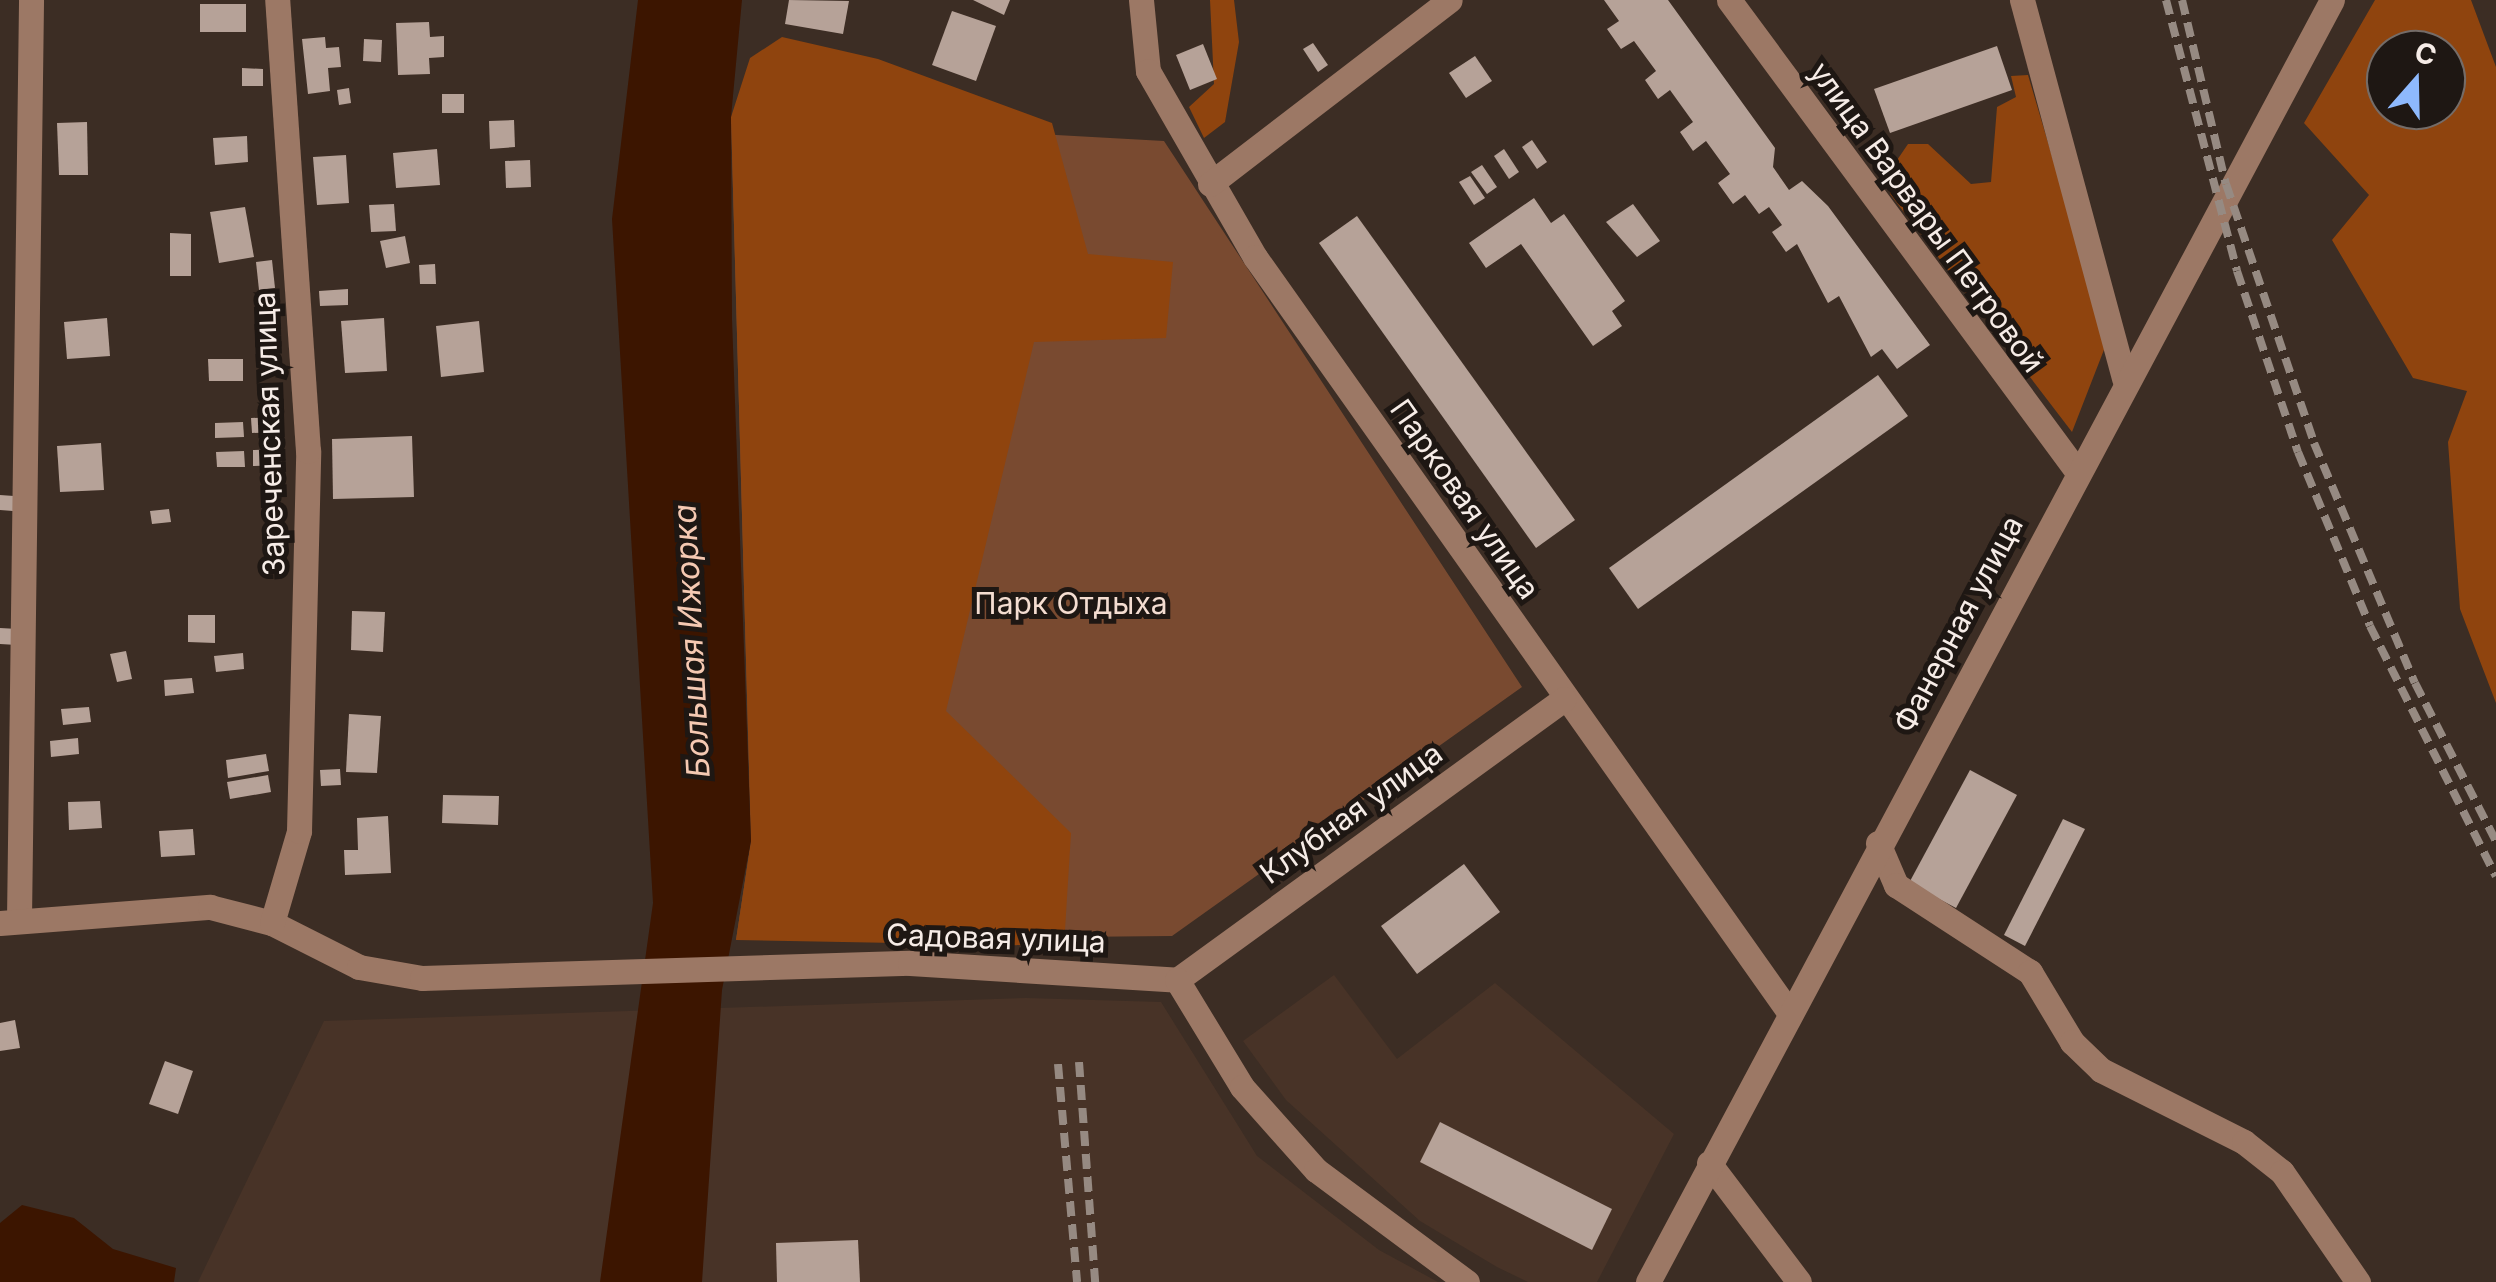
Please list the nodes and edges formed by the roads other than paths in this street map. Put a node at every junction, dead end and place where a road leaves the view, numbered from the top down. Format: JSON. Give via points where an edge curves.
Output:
{"nodes":[{"id":1,"x":32,"y":0,"type":"edge"},
{"id":2,"x":277,"y":0,"type":"edge"},
{"id":3,"x":1140,"y":0,"type":"edge"},
{"id":4,"x":1450,"y":0,"type":"edge"},
{"id":5,"x":1730,"y":0,"type":"edge"},
{"id":6,"x":2022,"y":0,"type":"edge"},
{"id":7,"x":2332,"y":0,"type":"edge"},
{"id":8,"x":1210,"y":184,"type":"junction"},
{"id":9,"x":2124,"y":378,"type":"junction"},
{"id":10,"x":2076,"y":470,"type":"junction"},
{"id":11,"x":1564,"y":699,"type":"junction"},
{"id":12,"x":1878,"y":843,"type":"junction"},
{"id":13,"x":10,"y":921,"type":"edge"},
{"id":14,"x":272,"y":923,"type":"junction"},
{"id":15,"x":1176,"y":980,"type":"junction"},
{"id":16,"x":1789,"y":1012,"type":"junction"},
{"id":17,"x":1709,"y":1163,"type":"junction"},
{"id":18,"x":1468,"y":1282,"type":"edge"},
{"id":19,"x":1648,"y":1282,"type":"edge"},
{"id":20,"x":1799,"y":1282,"type":"edge"},
{"id":21,"x":2358,"y":1282,"type":"edge"}],
"edges":[{"from":1,"to":13,"type":"street"},
{"from":2,"to":14,"type":"street","name":"Зареченская улица","via":[[308,451],[299,831]]},
{"from":3,"to":8,"type":"street","name":"Парковая улица","via":[[1148,71]]},
{"from":4,"to":8,"type":"street"},
{"from":5,"to":10,"type":"street","name":"улица Варвары Петровой"},
{"from":6,"to":9,"type":"street"},
{"from":7,"to":9,"type":"street","name":"Фанерная улица"},
{"from":8,"to":11,"type":"street","name":"Парковая улица"},
{"from":9,"to":10,"type":"street","name":"Фанерная улица"},
{"from":10,"to":12,"type":"street","name":"Фанерная улица"},
{"from":11,"to":15,"type":"street","name":"Клубная улица"},
{"from":11,"to":16,"type":"street","name":"Парковая улица"},
{"from":12,"to":16,"type":"street","name":"Фанерная улица"},
{"from":12,"to":21,"type":"street","via":[[1896,884],[2030,972],[2101,1070],[2244,1142],[2282,1172]]},
{"from":13,"to":14,"type":"street","via":[[210,907]]},
{"from":14,"to":15,"type":"street","name":"Садовая улица","via":[[358,967],[422,978],[928,964]]},
{"from":15,"to":18,"type":"street","via":[[1242,1086],[1316,1170]]},
{"from":16,"to":17,"type":"street","name":"Фанерная улица"},
{"from":17,"to":19,"type":"street","name":"Фанерная улица"},
{"from":17,"to":20,"type":"street"}]}
